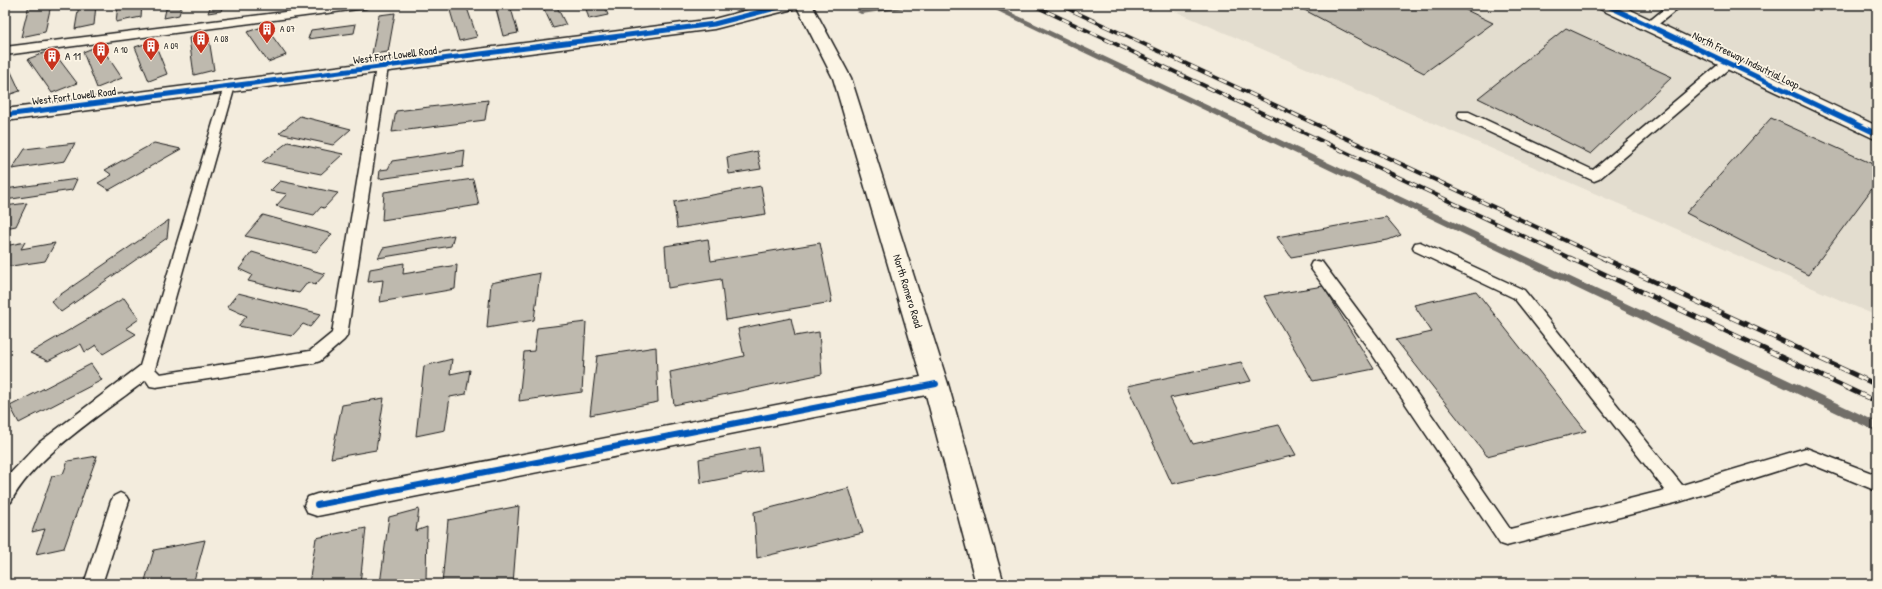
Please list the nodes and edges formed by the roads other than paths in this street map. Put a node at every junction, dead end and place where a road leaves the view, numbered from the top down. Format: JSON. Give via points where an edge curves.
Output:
{"nodes":[{"id":1,"x":366,"y":5,"type":"edge"},
{"id":2,"x":787,"y":5,"type":"edge"},
{"id":3,"x":804,"y":5,"type":"edge"},
{"id":4,"x":1606,"y":5,"type":"edge"},
{"id":5,"x":1676,"y":5,"type":"edge"},
{"id":6,"x":1651,"y":25,"type":"junction"},
{"id":7,"x":5,"y":51,"type":"edge"},
{"id":8,"x":1729,"y":62,"type":"junction"},
{"id":9,"x":382,"y":67,"type":"junction"},
{"id":10,"x":229,"y":86,"type":"junction"},
{"id":11,"x":5,"y":115,"type":"edge"},
{"id":12,"x":1464,"y":115,"type":"dead end"},
{"id":13,"x":1877,"y":134,"type":"edge"},
{"id":14,"x":1420,"y":247,"type":"dead end"},
{"id":15,"x":1317,"y":266,"type":"dead end"},
{"id":16,"x":147,"y":370,"type":"junction"},
{"id":17,"x":936,"y":384,"type":"junction"},
{"id":18,"x":1877,"y":483,"type":"edge"},
{"id":19,"x":1679,"y":494,"type":"junction"},
{"id":20,"x":5,"y":497,"type":"edge"},
{"id":21,"x":120,"y":501,"type":"dead end"},
{"id":22,"x":317,"y":505,"type":"dead end"},
{"id":23,"x":93,"y":584,"type":"edge"},
{"id":24,"x":990,"y":584,"type":"edge"}],
"edges":[{"from":1,"to":7,"type":"lane"},
{"from":2,"to":9,"type":"street","name":"West Fort Lowell Road","via":[[714,24]]},
{"from":3,"to":17,"type":"street","name":"North Romero Road","via":[[842,78]]},
{"from":4,"to":6,"type":"street","name":"North Freeway Indsutrial Loop"},
{"from":5,"to":6,"type":"lane"},
{"from":6,"to":8,"type":"street","name":"North Freeway Indsutrial Loop"},
{"from":8,"to":12,"type":"lane","via":[[1594,176]]},
{"from":8,"to":13,"type":"street","name":"North Freeway Indsutrial Loop"},
{"from":9,"to":10,"type":"street","name":"West Fort Lowell Road"},
{"from":9,"to":16,"type":"lane","via":[[339,336],[314,358],[156,382]]},
{"from":10,"to":11,"type":"street","name":"West Fort Lowell Road"},
{"from":10,"to":16,"type":"lane"},
{"from":14,"to":19,"type":"lane","via":[[1519,294]]},
{"from":15,"to":19,"type":"lane","via":[[1374,344],[1506,538]]},
{"from":16,"to":20,"type":"lane","via":[[46,447],[9,487]]},
{"from":17,"to":22,"type":"street"},
{"from":17,"to":24,"type":"street","name":"North Romero Road"},
{"from":18,"to":19,"type":"lane","via":[[1806,455]]},
{"from":21,"to":23,"type":"lane"}]}
